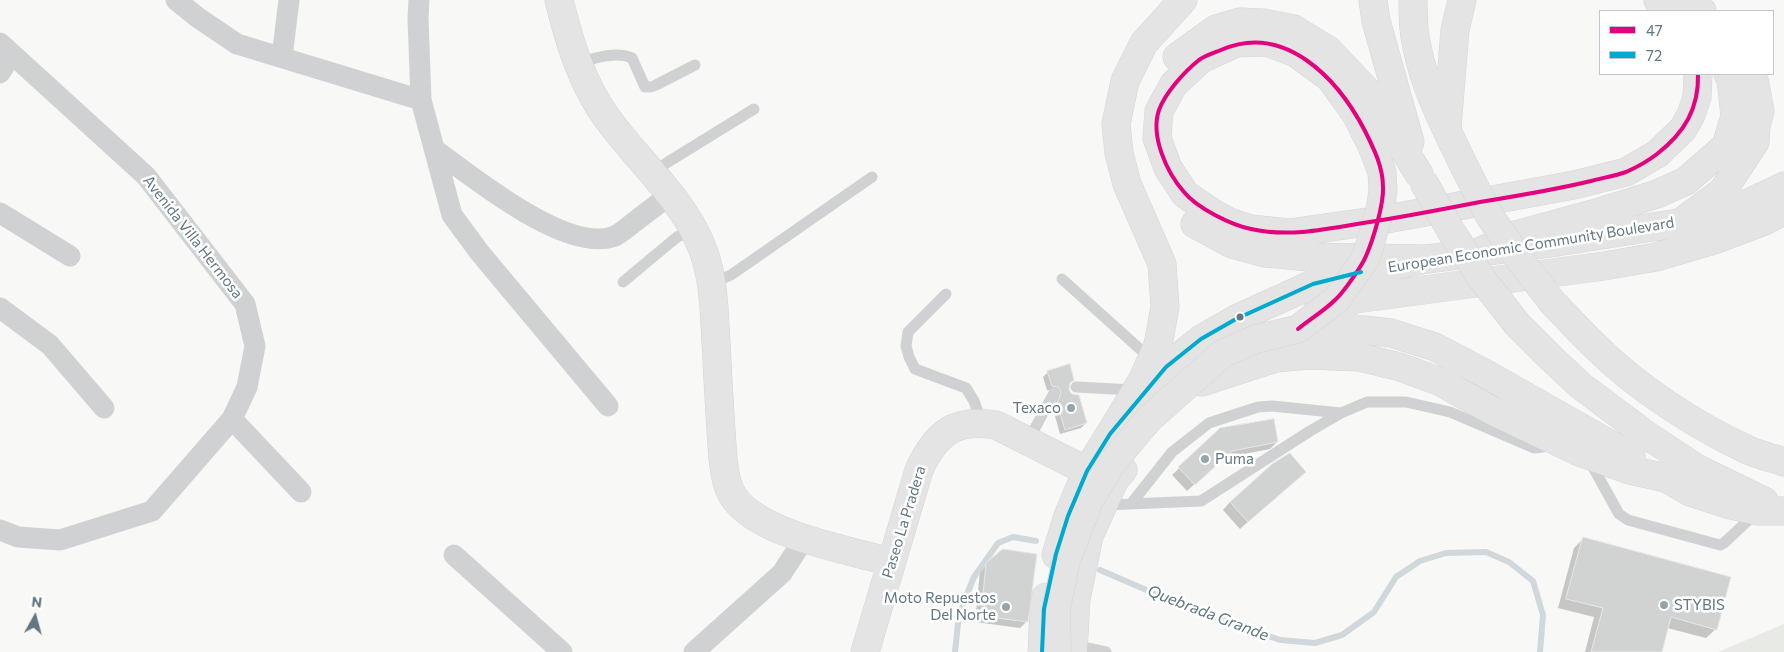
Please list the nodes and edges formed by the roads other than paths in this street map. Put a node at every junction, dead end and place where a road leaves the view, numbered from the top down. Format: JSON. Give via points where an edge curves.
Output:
{"nodes":[{"id":1,"x":176,"y":0,"type":"edge"},
{"id":2,"x":288,"y":0,"type":"edge"},
{"id":3,"x":420,"y":0,"type":"edge"},
{"id":4,"x":559,"y":0,"type":"edge"},
{"id":5,"x":1183,"y":0,"type":"edge"},
{"id":6,"x":1373,"y":0,"type":"edge"},
{"id":7,"x":1443,"y":0,"type":"edge"},
{"id":8,"x":1462,"y":0,"type":"edge"},
{"id":9,"x":1658,"y":0,"type":"edge"},
{"id":10,"x":1688,"y":0,"type":"edge"},
{"id":11,"x":1415,"y":7,"type":"edge"},
{"id":12,"x":1669,"y":10,"type":"edge"},
{"id":13,"x":1701,"y":10,"type":"edge"},
{"id":14,"x":6,"y":48,"type":"edge"},
{"id":15,"x":282,"y":57,"type":"junction"},
{"id":16,"x":578,"y":63,"type":"junction"},
{"id":17,"x":694,"y":65,"type":"dead end"},
{"id":18,"x":0,"y":73,"type":"edge"},
{"id":19,"x":1698,"y":75,"type":"edge"},
{"id":20,"x":1728,"y":75,"type":"edge"},
{"id":21,"x":1753,"y":75,"type":"edge"},
{"id":22,"x":421,"y":100,"type":"junction"},
{"id":23,"x":754,"y":109,"type":"dead end"},
{"id":24,"x":1443,"y":124,"type":"junction"},
{"id":25,"x":434,"y":149,"type":"junction"},
{"id":26,"x":652,"y":173,"type":"junction"},
{"id":27,"x":872,"y":178,"type":"dead end"},
{"id":28,"x":1421,"y":178,"type":"junction"},
{"id":29,"x":1784,"y":186,"type":"edge"},
{"id":30,"x":670,"y":195,"type":"junction"},
{"id":31,"x":1784,"y":211,"type":"edge"},
{"id":32,"x":0,"y":213,"type":"edge"},
{"id":33,"x":1377,"y":221,"type":"edge"},
{"id":34,"x":1377,"y":221,"type":"edge"},
{"id":35,"x":1377,"y":221,"type":"edge"},
{"id":36,"x":1377,"y":221,"type":"edge"},
{"id":37,"x":1680,"y":223,"type":"junction"},
{"id":38,"x":694,"y":229,"type":"junction"},
{"id":39,"x":1477,"y":253,"type":"junction"},
{"id":40,"x":70,"y":256,"type":"dead end"},
{"id":41,"x":1428,"y":259,"type":"junction"},
{"id":42,"x":1062,"y":279,"type":"dead end"},
{"id":43,"x":623,"y":282,"type":"dead end"},
{"id":44,"x":712,"y":283,"type":"junction"},
{"id":45,"x":946,"y":294,"type":"dead end"},
{"id":46,"x":0,"y":308,"type":"edge"},
{"id":47,"x":1298,"y":329,"type":"junction"},
{"id":48,"x":1151,"y":360,"type":"junction"},
{"id":49,"x":1202,"y":382,"type":"junction"},
{"id":50,"x":1076,"y":387,"type":"dead end"},
{"id":51,"x":1136,"y":390,"type":"junction"},
{"id":52,"x":1054,"y":393,"type":"dead end"},
{"id":53,"x":608,"y":406,"type":"dead end"},
{"id":54,"x":104,"y":408,"type":"dead end"},
{"id":55,"x":1341,"y":413,"type":"junction"},
{"id":56,"x":232,"y":419,"type":"junction"},
{"id":57,"x":982,"y":423,"type":"junction"},
{"id":58,"x":1110,"y":434,"type":"junction"},
{"id":59,"x":1552,"y":439,"type":"junction"},
{"id":60,"x":1028,"y":441,"type":"junction"},
{"id":61,"x":1586,"y":443,"type":"junction"},
{"id":62,"x":1784,"y":462,"type":"edge"},
{"id":63,"x":1087,"y":471,"type":"junction"},
{"id":64,"x":301,"y":492,"type":"dead end"},
{"id":65,"x":1131,"y":504,"type":"junction"},
{"id":66,"x":1103,"y":505,"type":"junction"},
{"id":67,"x":1771,"y":511,"type":"edge"},
{"id":68,"x":0,"y":530,"type":"edge"},
{"id":69,"x":804,"y":539,"type":"junction"},
{"id":70,"x":454,"y":555,"type":"dead end"},
{"id":71,"x":891,"y":562,"type":"junction"},
{"id":72,"x":1068,"y":650,"type":"edge"},
{"id":73,"x":562,"y":652,"type":"edge"},
{"id":74,"x":694,"y":652,"type":"edge"},
{"id":75,"x":865,"y":652,"type":"edge"},
{"id":76,"x":1042,"y":652,"type":"edge"},
{"id":77,"x":1106,"y":652,"type":"edge"}],
"edges":[{"from":1,"to":15,"type":"street","via":[[237,44]]},
{"from":2,"to":15,"type":"street"},
{"from":3,"to":22,"type":"street"},
{"from":4,"to":16,"type":"main road"},
{"from":5,"to":48,"type":"main road","via":[[1144,43],[1125,81],[1116,124],[1118,153],[1127,184],[1162,264],[1164,308],[1158,345]]},
{"from":6,"to":28,"type":"main road","via":[[1383,50]]},
{"from":7,"to":24,"type":"main road","via":[[1437,47]]},
{"from":8,"to":24,"type":"main road"},
{"from":9,"to":12,"type":"main road"},
{"from":10,"to":13,"type":"main road"},
{"from":11,"to":24,"type":"main road","via":[[1419,56]]},
{"from":14,"to":18,"type":"street"},
{"from":14,"to":56,"type":"street","name":"Avenida Villa Hermosa","via":[[146,176],[245,304],[255,346],[247,387]]},
{"from":15,"to":22,"type":"street"},
{"from":16,"to":17,"type":"lane","via":[[599,56],[625,55],[632,58],[645,87],[656,85]]},
{"from":16,"to":26,"type":"main road","via":[[607,118]]},
{"from":19,"to":33,"type":"main road","bridge":true,"via":[[1697,97],[1692,115],[1683,129],[1657,154],[1626,172],[1574,185]]},
{"from":20,"to":39,"type":"main road","via":[[1735,116],[1726,146],[1686,181],[1657,194],[1516,235]]},
{"from":21,"to":37,"type":"main road","via":[[1760,111],[1756,142],[1722,192]]},
{"from":22,"to":25,"type":"street"},
{"from":23,"to":26,"type":"lane"},
{"from":24,"to":62,"type":"main road","bridge":true,"via":[[1489,215],[1553,302],[1597,348],[1661,400],[1710,430],[1749,450]]},
{"from":25,"to":30,"type":"street","via":[[541,222],[581,236],[604,239],[616,236]]},
{"from":25,"to":53,"type":"street","via":[[452,215],[480,254]]},
{"from":26,"to":30,"type":"main road"},
{"from":27,"to":44,"type":"lane","via":[[732,275]]},
{"from":28,"to":41,"type":"main road","via":[[1367,91],[1328,50],[1294,29],[1240,22],[1216,29],[1179,54],[1156,78],[1142,108],[1141,137],[1156,186],[1191,222],[1232,244],[1265,253],[1310,257]]},
{"from":28,"to":67,"type":"main road","bridge":true,"via":[[1482,279],[1517,324],[1551,358],[1581,386],[1648,436]]},
{"from":29,"to":37,"type":"main road","name":"European Economic Community Boulevard","via":[[1704,219]]},
{"from":30,"to":38,"type":"main road"},
{"from":31,"to":49,"type":"main road","name":"European Economic Community Boulevard","via":[[1717,239],[1656,257],[1356,299],[1304,317],[1256,344]]},
{"from":32,"to":40,"type":"street"},
{"from":34,"to":35,"type":"main road","bridge":true,"via":[[1289,233],[1251,229],[1211,212],[1185,194],[1168,168],[1157,138],[1159,111],[1174,84],[1200,59],[1236,43],[1266,42],[1296,53],[1330,78],[1356,114],[1372,146],[1382,172],[1384,191]]},
{"from":36,"to":47,"type":"main road","bridge":true,"via":[[1366,258],[1337,298]]},
{"from":37,"to":39,"type":"main road","name":"European Economic Community Boulevard"},
{"from":38,"to":43,"type":"lane","via":[[677,237]]},
{"from":38,"to":44,"type":"main road"},
{"from":39,"to":41,"type":"main road","name":"European Economic Community Boulevard"},
{"from":41,"to":58,"type":"main road","name":"European Economic Community Boulevard","via":[[1313,284],[1229,323],[1201,339],[1166,367]]},
{"from":42,"to":48,"type":"lane"},
{"from":44,"to":69,"type":"main road","via":[[726,481],[735,499],[750,513]]},
{"from":45,"to":57,"type":"lane","via":[[908,332],[906,346],[909,357],[916,369],[966,388]]},
{"from":46,"to":54,"type":"street","via":[[50,345]]},
{"from":47,"to":61,"type":"main road","via":[[1345,328],[1391,333],[1435,347],[1488,375]]},
{"from":47,"to":72,"type":"main road","bridge":true,"via":[[1256,339],[1222,354],[1149,419],[1111,464],[1088,504],[1066,561],[1056,609]]},
{"from":48,"to":51,"type":"main road"},
{"from":49,"to":59,"type":"main road","via":[[1276,358],[1308,355],[1360,357],[1441,382]]},
{"from":49,"to":66,"type":"main road","name":"European Economic Community Boulevard","via":[[1155,429],[1115,479]]},
{"from":50,"to":51,"type":"lane"},
{"from":51,"to":58,"type":"main road"},
{"from":52,"to":60,"type":"lane"},
{"from":55,"to":59,"type":"lane","via":[[1367,402],[1406,402],[1450,412],[1534,448],[1543,447]]},
{"from":55,"to":65,"type":"lane","via":[[1201,501]]},
{"from":55,"to":65,"type":"lane","via":[[1258,407],[1210,423],[1172,452]]},
{"from":56,"to":64,"type":"street"},
{"from":56,"to":68,"type":"street","name":"Avenida Villa Hermosa","via":[[152,511],[60,540],[18,537]]},
{"from":57,"to":60,"type":"main road","name":"Paseo La Pradera","via":[[996,425]]},
{"from":57,"to":71,"type":"main road","name":"Paseo La Pradera","via":[[954,428],[926,453]]},
{"from":58,"to":63,"type":"main road","name":"European Economic Community Boulevard"},
{"from":59,"to":61,"type":"main road"},
{"from":60,"to":63,"type":"main road","name":"Paseo La Pradera"},
{"from":61,"to":67,"type":"main road","via":[[1630,470],[1666,478],[1690,492],[1726,504]]},
{"from":61,"to":67,"type":"lane","via":[[1619,514],[1628,520],[1716,545],[1724,543]]},
{"from":63,"to":76,"type":"main road","name":"European Economic Community Boulevard","via":[[1056,554],[1044,609]]},
{"from":65,"to":66,"type":"lane"},
{"from":66,"to":72,"type":"main road","name":"European Economic Community Boulevard","via":[[1089,536]]},
{"from":69,"to":71,"type":"main road"},
{"from":69,"to":74,"type":"street","via":[[782,573]]},
{"from":70,"to":73,"type":"street"},
{"from":71,"to":75,"type":"main road","name":"Paseo La Pradera"},
{"from":72,"to":77,"type":"lane"}]}
